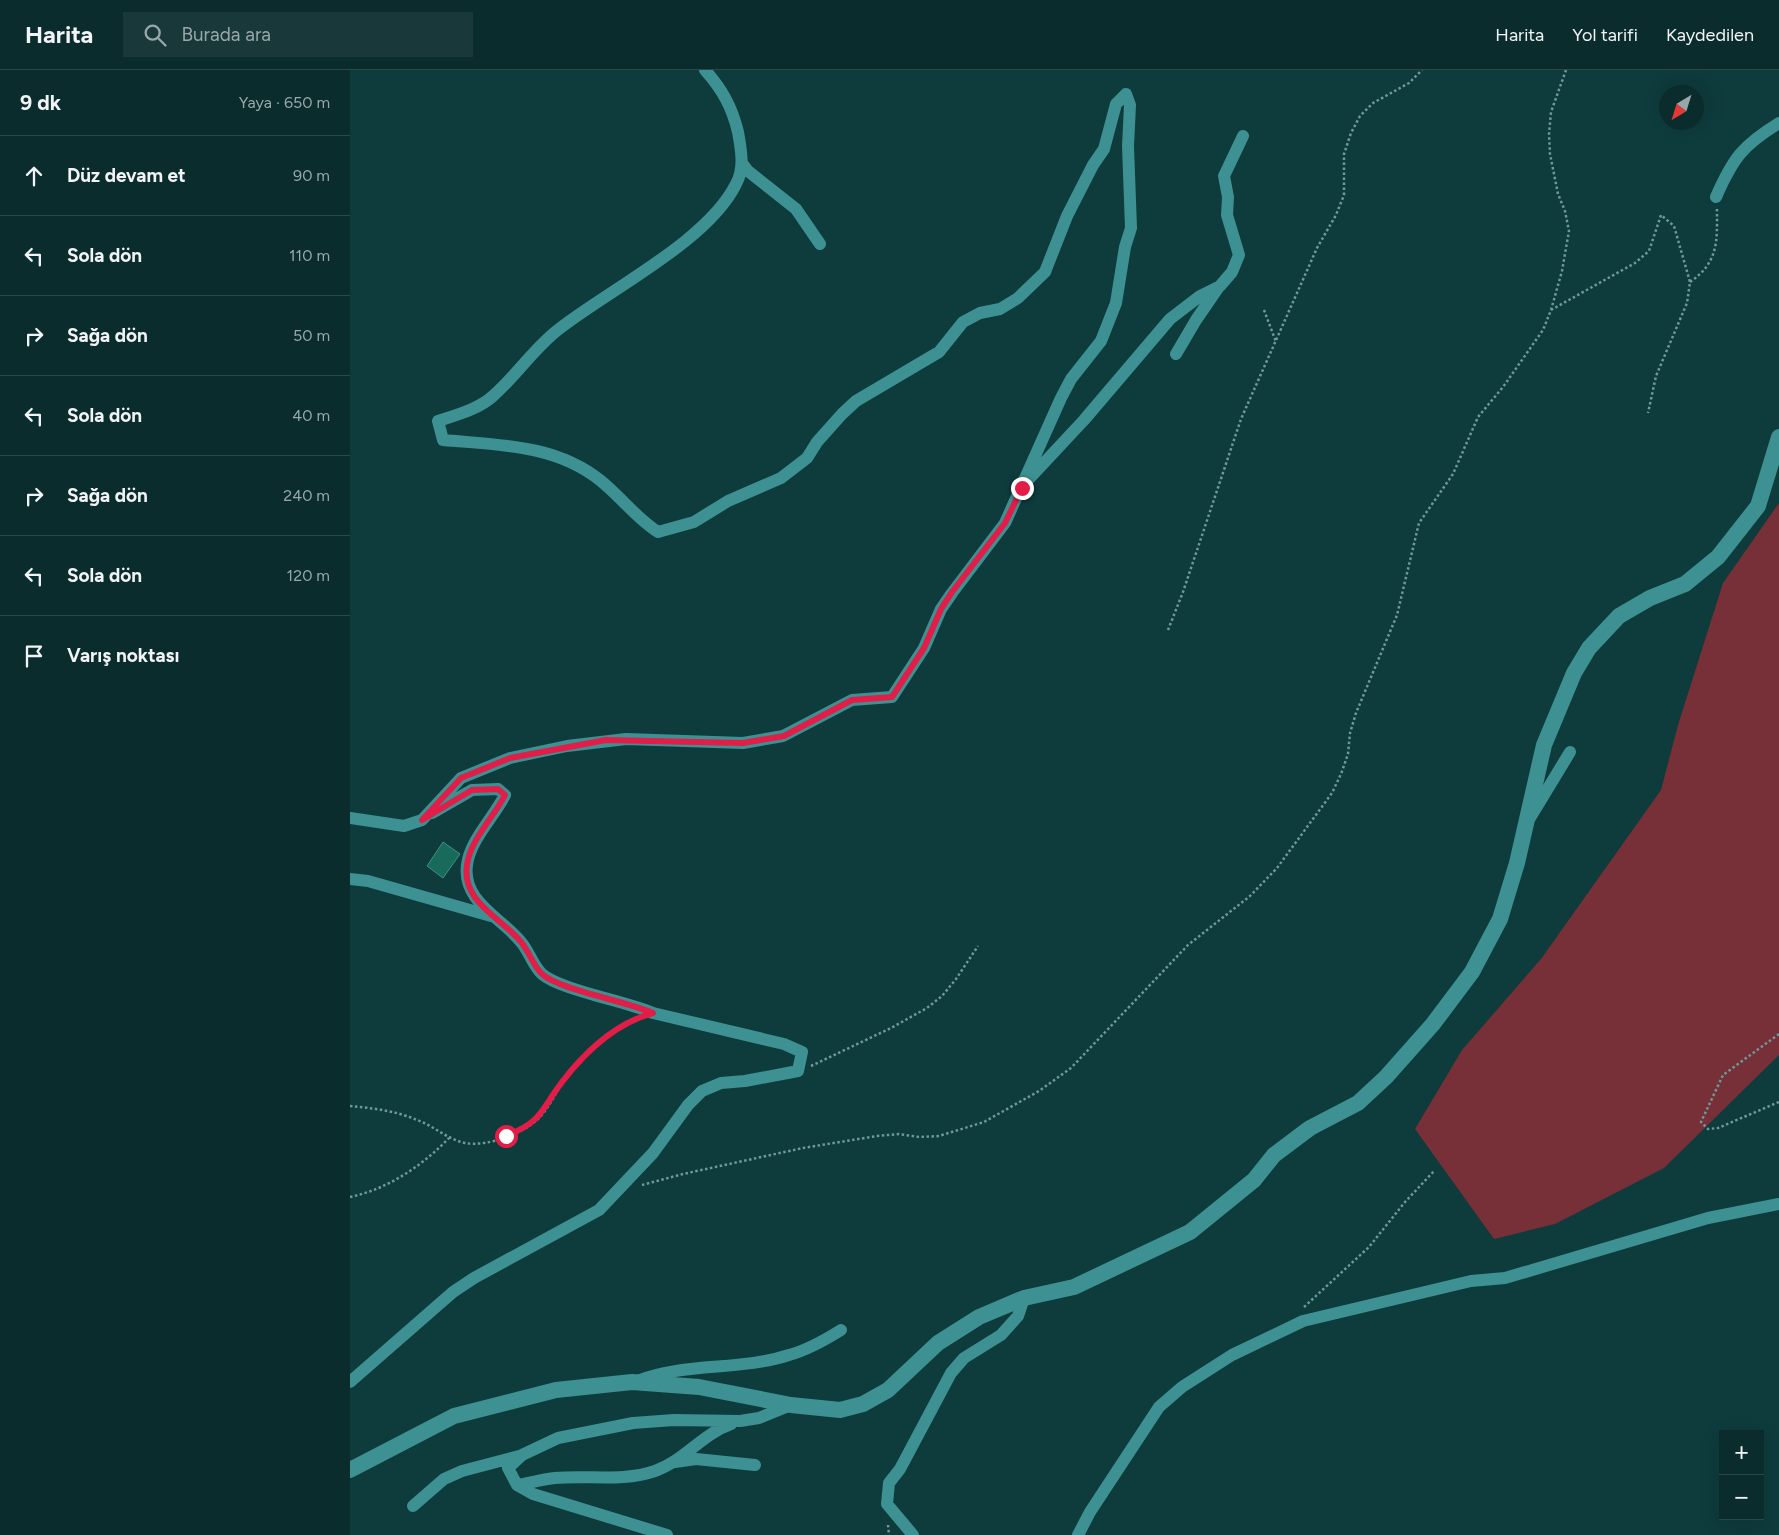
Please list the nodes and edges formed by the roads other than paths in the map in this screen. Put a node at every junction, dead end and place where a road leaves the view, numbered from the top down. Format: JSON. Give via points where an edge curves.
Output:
{"nodes":[{"id":1,"x":705,"y":70,"type":"edge"},
{"id":2,"x":1779,"y":123,"type":"edge"},
{"id":3,"x":1243,"y":136,"type":"dead end"},
{"id":4,"x":742,"y":163,"type":"junction"},
{"id":5,"x":1716,"y":197,"type":"road end"},
{"id":6,"x":820,"y":244,"type":"dead end"},
{"id":7,"x":1220,"y":286,"type":"junction"},
{"id":8,"x":1176,"y":354,"type":"dead end"},
{"id":9,"x":1779,"y":437,"type":"edge"},
{"id":10,"x":1022,"y":488,"type":"junction"},
{"id":11,"x":1570,"y":752,"type":"dead end"},
{"id":12,"x":350,"y":818,"type":"edge"},
{"id":13,"x":422,"y":820,"type":"junction"},
{"id":14,"x":1524,"y":826,"type":"junction"},
{"id":15,"x":350,"y":878,"type":"edge"},
{"id":16,"x":491,"y":916,"type":"junction"},
{"id":17,"x":1779,"y":1204,"type":"edge"},
{"id":18,"x":1024,"y":1298,"type":"junction"},
{"id":19,"x":841,"y":1330,"type":"dead end"},
{"id":20,"x":350,"y":1382,"type":"edge"},
{"id":21,"x":632,"y":1382,"type":"junction"},
{"id":22,"x":791,"y":1405,"type":"junction"},
{"id":23,"x":740,"y":1421,"type":"junction"},
{"id":24,"x":522,"y":1455,"type":"junction"},
{"id":25,"x":673,"y":1463,"type":"junction"},
{"id":26,"x":755,"y":1465,"type":"dead end"},
{"id":27,"x":350,"y":1470,"type":"edge"},
{"id":28,"x":517,"y":1485,"type":"junction"},
{"id":29,"x":413,"y":1506,"type":"dead end"},
{"id":30,"x":660,"y":1534,"type":"edge"},
{"id":31,"x":913,"y":1535,"type":"edge"},
{"id":32,"x":1078,"y":1535,"type":"edge"}],
"edges":[{"from":1,"to":4,"type":"street","via":[[720,86],[729,104],[736,124]]},
{"from":2,"to":5,"type":"street","via":[[1761,133],[1733,161]]},
{"from":3,"to":7,"type":"street","via":[[1224,176],[1227,215],[1238,255],[1232,272]]},
{"from":4,"to":6,"type":"street","via":[[796,208]]},
{"from":4,"to":10,"type":"street","via":[[737,183],[714,216],[558,329],[492,398],[438,422],[443,440],[529,448],[568,461],[601,481],[642,522],[658,532],[694,522],[728,501],[781,478],[807,458],[817,442],[856,401],[939,352],[963,322],[980,313],[1000,309],[1018,298],[1045,272],[1067,216],[1104,149],[1116,104],[1126,94],[1130,105],[1131,228],[1116,303],[1101,341],[1071,379],[1061,398]]},
{"from":7,"to":8,"type":"street","via":[[1198,315]]},
{"from":7,"to":10,"type":"street","via":[[1200,296],[1170,319]]},
{"from":9,"to":14,"type":"street","via":[[1758,506],[1718,557],[1685,584],[1650,598],[1619,616],[1589,648],[1574,673],[1544,745]]},
{"from":10,"to":13,"type":"street","via":[[1005,523],[941,609],[924,648],[892,697],[852,700],[784,736],[763,741],[606,740],[510,758],[461,778]]},
{"from":11,"to":14,"type":"street"},
{"from":12,"to":13,"type":"street","via":[[404,826]]},
{"from":13,"to":16,"type":"street","via":[[472,790],[498,789],[505,795],[467,863],[466,882]]},
{"from":14,"to":18,"type":"street","via":[[1500,919],[1472,972],[1386,1078],[1358,1103],[1310,1128],[1274,1156],[1254,1180],[1190,1232],[1074,1287]]},
{"from":15,"to":16,"type":"street"},
{"from":16,"to":20,"type":"street","via":[[521,941],[542,974],[559,983],[653,1013],[784,1044],[802,1052],[798,1071],[721,1083],[702,1091],[653,1153],[599,1210],[460,1287]]},
{"from":17,"to":32,"type":"street","via":[[1708,1218],[1505,1278],[1472,1281],[1303,1321],[1251,1344],[1182,1387],[1159,1407]]},
{"from":18,"to":22,"type":"street","via":[[979,1316],[938,1343],[888,1390],[863,1404],[840,1410]]},
{"from":18,"to":31,"type":"street","via":[[1018,1316],[1001,1335],[964,1358],[951,1373],[889,1484],[887,1504]]},
{"from":19,"to":21,"type":"street","via":[[789,1356],[670,1372]]},
{"from":21,"to":22,"type":"street","via":[[699,1387]]},
{"from":21,"to":27,"type":"street","via":[[556,1390],[454,1416]]},
{"from":22,"to":23,"type":"street","via":[[759,1418]]},
{"from":23,"to":24,"type":"street","via":[[633,1423],[558,1438]]},
{"from":23,"to":25,"type":"street","via":[[704,1438]]},
{"from":24,"to":28,"type":"street","via":[[508,1468]]},
{"from":24,"to":29,"type":"street","via":[[444,1479]]},
{"from":25,"to":26,"type":"street","via":[[696,1459]]},
{"from":25,"to":28,"type":"street","via":[[636,1476],[553,1478]]},
{"from":28,"to":30,"type":"street","via":[[533,1494]]}]}
